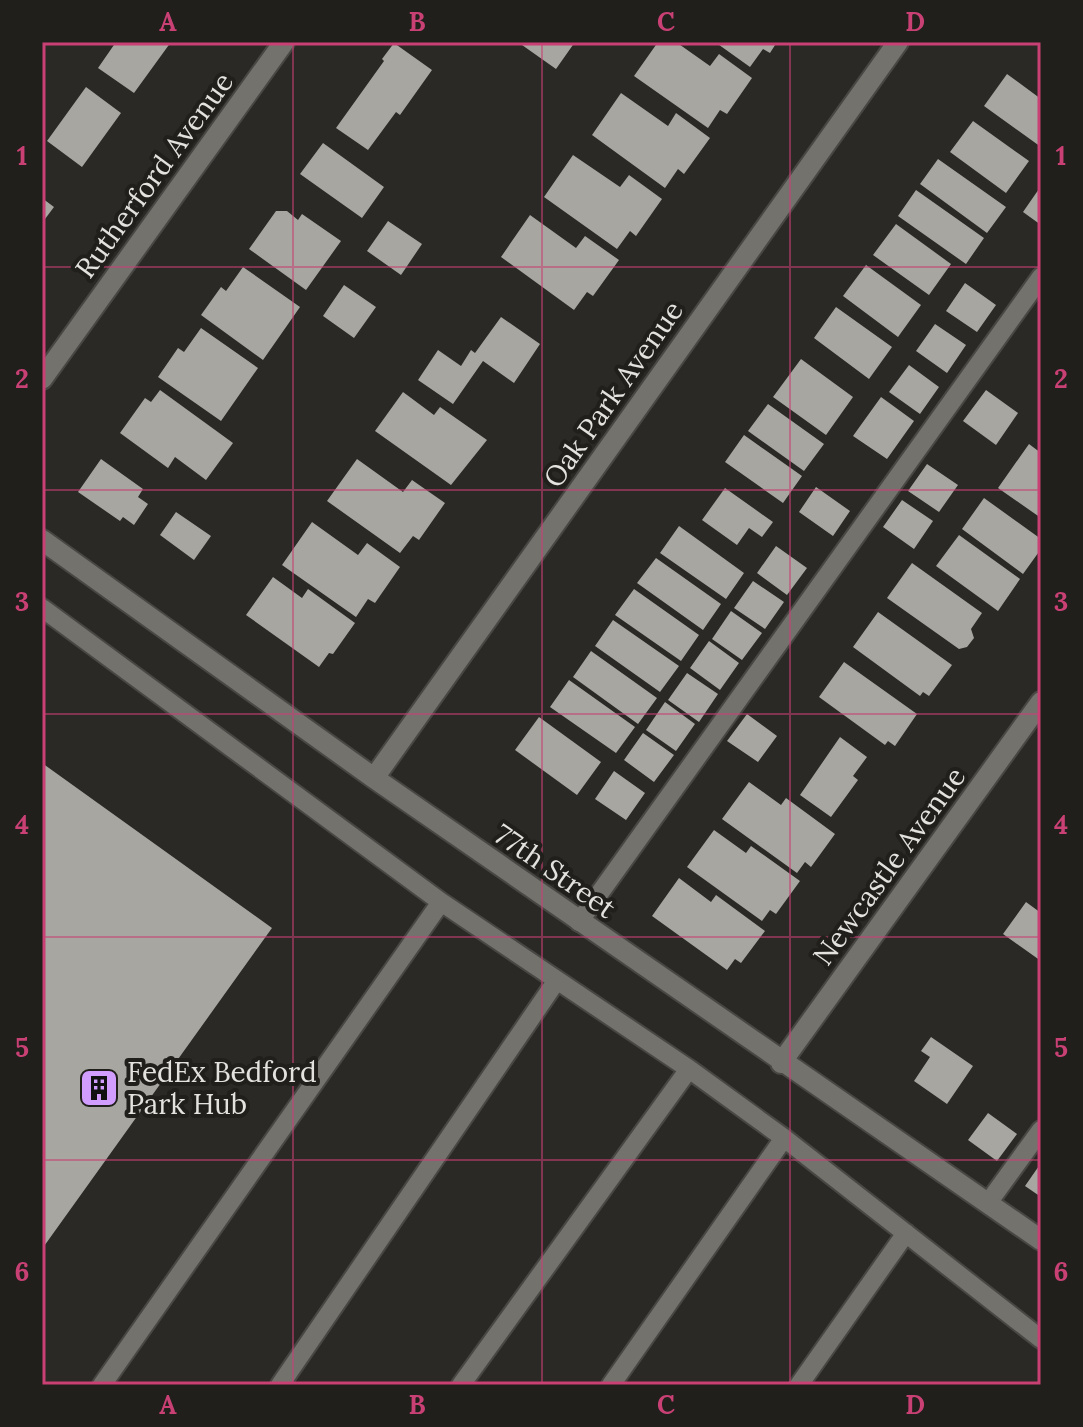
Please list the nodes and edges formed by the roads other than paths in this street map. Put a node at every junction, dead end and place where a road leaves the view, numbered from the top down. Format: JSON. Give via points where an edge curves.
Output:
{"nodes":[{"id":1,"x":284,"y":42,"type":"edge"},
{"id":2,"x":898,"y":42,"type":"edge"},
{"id":3,"x":1041,"y":277,"type":"edge"},
{"id":4,"x":42,"y":379,"type":"edge"},
{"id":5,"x":42,"y":540,"type":"edge"},
{"id":6,"x":42,"y":608,"type":"edge"},
{"id":7,"x":1041,"y":702,"type":"edge"},
{"id":8,"x":374,"y":778,"type":"junction"},
{"id":9,"x":441,"y":902,"type":"junction"},
{"id":10,"x":579,"y":922,"type":"junction"},
{"id":11,"x":557,"y":980,"type":"junction"},
{"id":12,"x":781,"y":1063,"type":"junction"},
{"id":13,"x":689,"y":1069,"type":"junction"},
{"id":14,"x":1041,"y":1130,"type":"edge"},
{"id":15,"x":784,"y":1138,"type":"junction"},
{"id":16,"x":988,"y":1203,"type":"junction"},
{"id":17,"x":906,"y":1233,"type":"junction"},
{"id":18,"x":1041,"y":1240,"type":"edge"},
{"id":19,"x":1041,"y":1339,"type":"edge"},
{"id":20,"x":102,"y":1385,"type":"edge"},
{"id":21,"x":280,"y":1385,"type":"edge"},
{"id":22,"x":461,"y":1385,"type":"edge"},
{"id":23,"x":611,"y":1385,"type":"edge"},
{"id":24,"x":799,"y":1385,"type":"edge"}],
"edges":[{"from":1,"to":4,"type":"street","name":"Rutherford Avenue"},
{"from":2,"to":8,"type":"street","name":"Oak Park Avenue"},
{"from":3,"to":10,"type":"lane"},
{"from":5,"to":8,"type":"street","name":"77th Street"},
{"from":6,"to":9,"type":"lane"},
{"from":7,"to":12,"type":"street","name":"Newcastle Avenue"},
{"from":8,"to":10,"type":"street","name":"77th Street"},
{"from":9,"to":11,"type":"lane"},
{"from":9,"to":20,"type":"lane"},
{"from":10,"to":12,"type":"street","name":"77th Street"},
{"from":11,"to":13,"type":"lane"},
{"from":11,"to":21,"type":"lane"},
{"from":12,"to":16,"type":"street","name":"77th Street"},
{"from":13,"to":15,"type":"lane"},
{"from":13,"to":22,"type":"lane"},
{"from":14,"to":16,"type":"lane"},
{"from":15,"to":17,"type":"lane"},
{"from":15,"to":23,"type":"lane"},
{"from":16,"to":18,"type":"street","name":"77th Street"},
{"from":17,"to":19,"type":"lane"},
{"from":17,"to":24,"type":"lane"}]}
